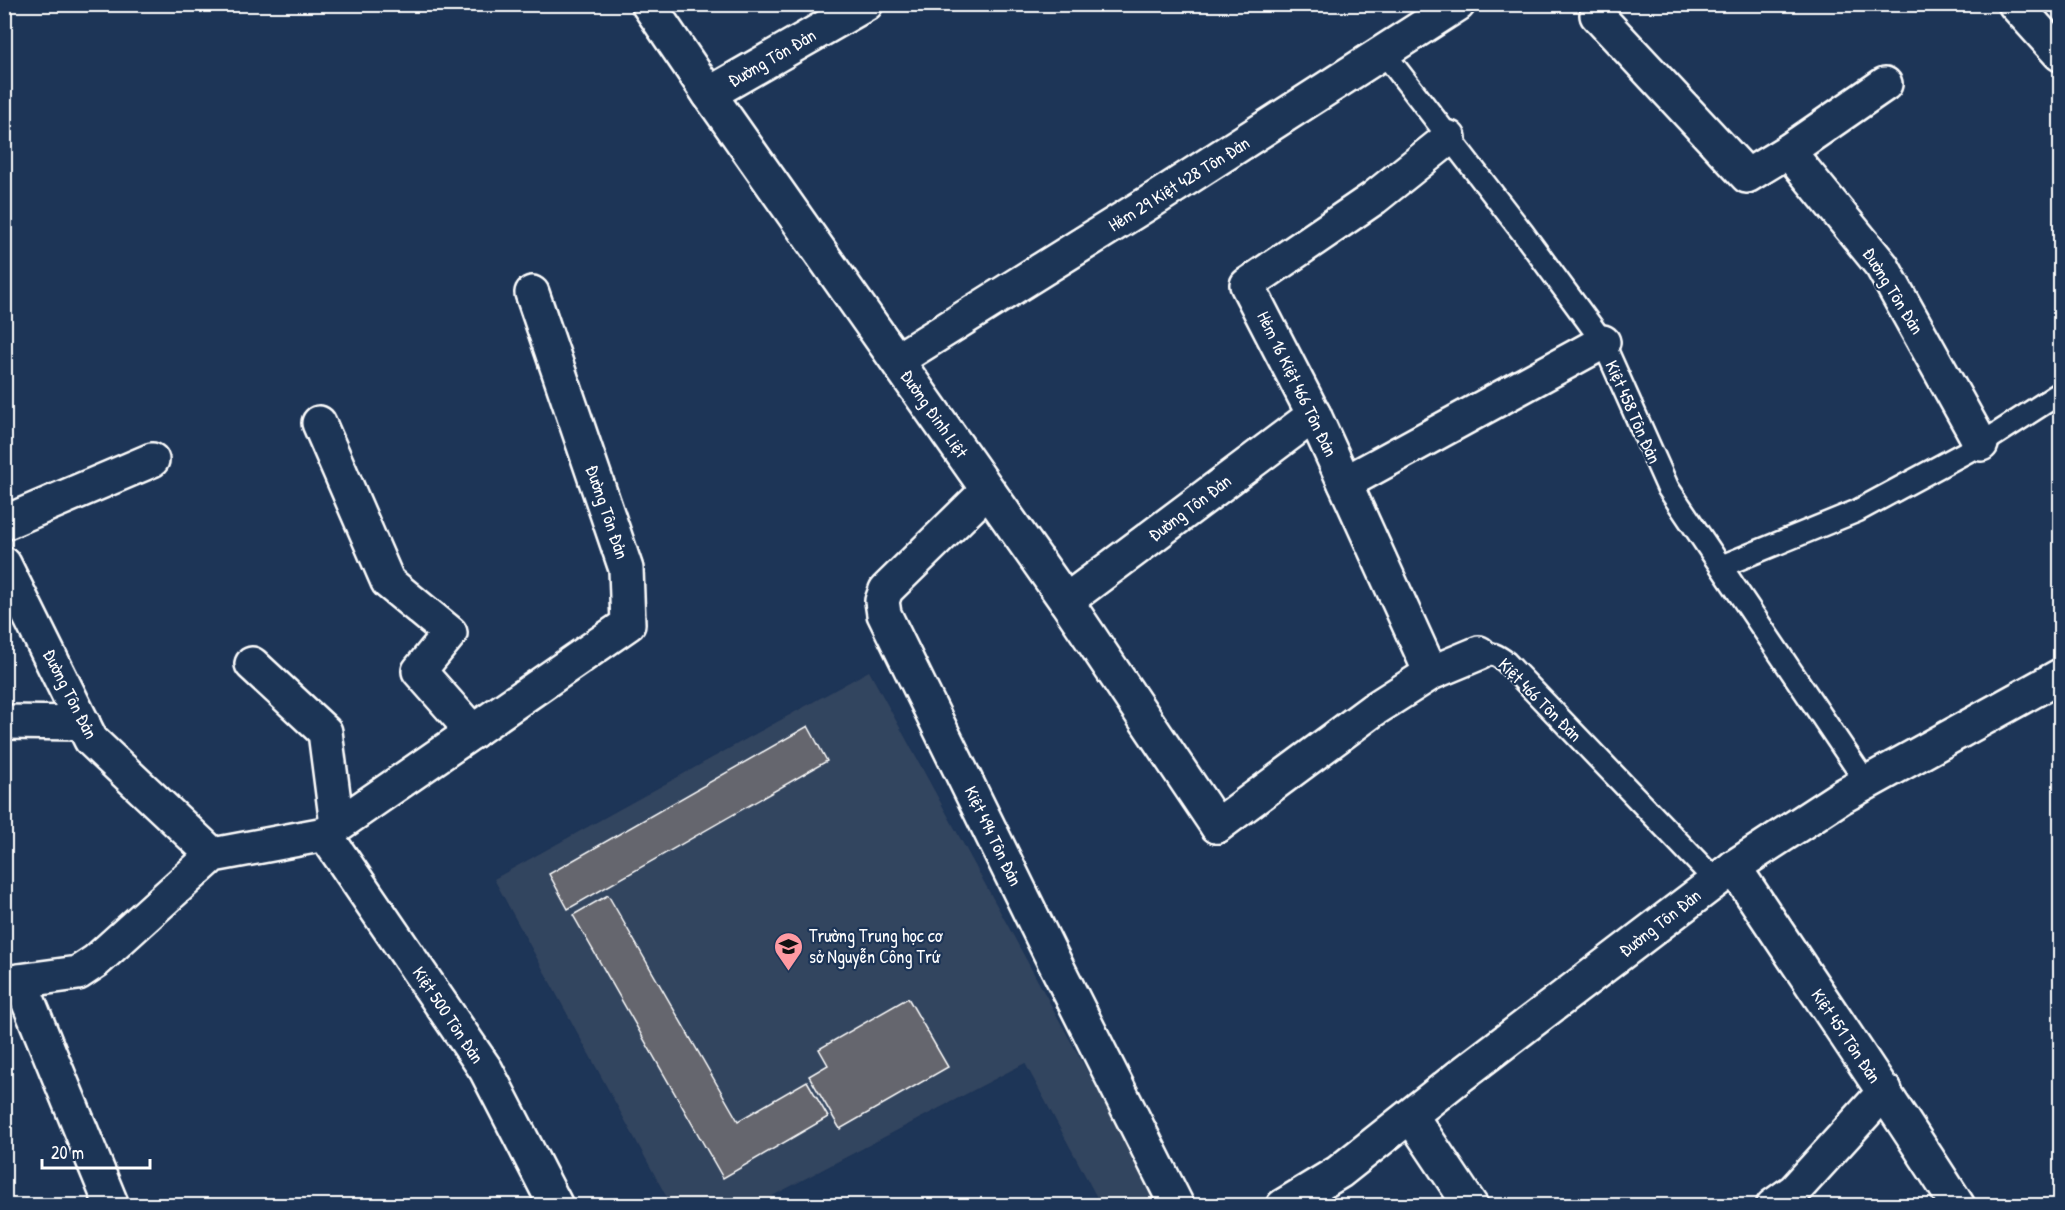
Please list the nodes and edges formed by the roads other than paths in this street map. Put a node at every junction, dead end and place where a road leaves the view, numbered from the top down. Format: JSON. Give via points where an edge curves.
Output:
{"nodes":[{"id":1,"x":648,"y":4,"type":"edge"},
{"id":2,"x":866,"y":4,"type":"edge"},
{"id":3,"x":1458,"y":4,"type":"edge"},
{"id":4,"x":2015,"y":4,"type":"edge"},
{"id":5,"x":1597,"y":15,"type":"dead end"},
{"id":6,"x":1384,"y":53,"type":"junction"},
{"id":7,"x":2061,"y":54,"type":"edge"},
{"id":8,"x":1886,"y":84,"type":"dead end"},
{"id":9,"x":709,"y":94,"type":"junction"},
{"id":10,"x":1449,"y":138,"type":"junction"},
{"id":11,"x":1788,"y":151,"type":"junction"},
{"id":12,"x":532,"y":293,"type":"dead end"},
{"id":13,"x":1603,"y":342,"type":"junction"},
{"id":14,"x":897,"y":360,"type":"junction"},
{"id":15,"x":2061,"y":393,"type":"edge"},
{"id":16,"x":1314,"y":415,"type":"junction"},
{"id":17,"x":319,"y":423,"type":"dead end"},
{"id":18,"x":1981,"y":444,"type":"junction"},
{"id":19,"x":152,"y":460,"type":"dead end"},
{"id":20,"x":1345,"y":483,"type":"junction"},
{"id":21,"x":987,"y":491,"type":"junction"},
{"id":22,"x":4,"y":523,"type":"edge"},
{"id":23,"x":4,"y":564,"type":"edge"},
{"id":24,"x":1722,"y":566,"type":"junction"},
{"id":25,"x":1066,"y":601,"type":"junction"},
{"id":26,"x":1479,"y":653,"type":"joint"},
{"id":27,"x":252,"y":664,"type":"dead end"},
{"id":28,"x":1431,"y":673,"type":"junction"},
{"id":29,"x":2061,"y":676,"type":"edge"},
{"id":30,"x":4,"y":722,"type":"edge"},
{"id":31,"x":83,"y":723,"type":"junction"},
{"id":32,"x":473,"y":732,"type":"junction"},
{"id":33,"x":1866,"y":782,"type":"junction"},
{"id":34,"x":1217,"y":826,"type":"joint"},
{"id":35,"x":331,"y":830,"type":"junction"},
{"id":36,"x":213,"y":855,"type":"junction"},
{"id":37,"x":1724,"y":873,"type":"junction"},
{"id":38,"x":12,"y":982,"type":"edge"},
{"id":39,"x":1885,"y":1091,"type":"junction"},
{"id":40,"x":1411,"y":1116,"type":"junction"},
{"id":41,"x":112,"y":1206,"type":"edge"},
{"id":42,"x":556,"y":1206,"type":"edge"},
{"id":43,"x":1177,"y":1206,"type":"edge"},
{"id":44,"x":1283,"y":1206,"type":"edge"},
{"id":45,"x":1471,"y":1206,"type":"edge"},
{"id":46,"x":1773,"y":1206,"type":"edge"},
{"id":47,"x":1958,"y":1206,"type":"edge"}],
"edges":[{"from":1,"to":9,"type":"street","name":"Đường Đinh Liệt"},
{"from":2,"to":9,"type":"street","name":"Đường Tôn Đản"},
{"from":3,"to":6,"type":"street","name":"Hẻm 29 Kiệt 428 Tôn Đản"},
{"from":4,"to":7,"type":"street"},
{"from":5,"to":11,"type":"street","via":[[1747,176]]},
{"from":6,"to":10,"type":"lane","name":"Kiệt 458 Tôn Đản"},
{"from":6,"to":14,"type":"street","name":"Hẻm 29 Kiệt 428 Tôn Đản"},
{"from":8,"to":11,"type":"street"},
{"from":9,"to":14,"type":"street","name":"Đường Đinh Liệt"},
{"from":10,"to":13,"type":"lane","name":"Kiệt 458 Tôn Đản"},
{"from":10,"to":16,"type":"street","name":"Hẻm 16 Kiệt 466 Tôn Đản","via":[[1374,198],[1247,285]]},
{"from":11,"to":18,"type":"street","name":"Đường Tôn Đản","via":[[1882,266]]},
{"from":12,"to":32,"type":"street","name":"Đường Tôn Đản","via":[[626,569],[628,624]]},
{"from":13,"to":20,"type":"street"},
{"from":13,"to":24,"type":"lane","name":"Kiệt 458 Tôn Đản","via":[[1668,488]]},
{"from":14,"to":21,"type":"street","name":"Đường Đinh Liệt"},
{"from":15,"to":18,"type":"lane"},
{"from":16,"to":20,"type":"street","name":"Hẻm 16 Kiệt 466 Tôn Đản"},
{"from":16,"to":25,"type":"street","name":"Đường Tôn Đản"},
{"from":17,"to":32,"type":"street","via":[[388,582],[450,633],[419,671]]},
{"from":18,"to":24,"type":"lane","via":[[1857,511]]},
{"from":19,"to":22,"type":"street"},
{"from":20,"to":28,"type":"street","name":"Hẻm 16 Kiệt 466 Tôn Đản"},
{"from":21,"to":25,"type":"street","name":"Đường Đinh Liệt"},
{"from":21,"to":43,"type":"street","name":"Kiệt 494 Tôn Đản","via":[[886,590],[882,601],[884,614]]},
{"from":23,"to":31,"type":"street","name":"Đường Tôn Đản"},
{"from":24,"to":33,"type":"lane","name":"Kiệt 458 Tôn Đản"},
{"from":25,"to":34,"type":"street","name":"Đường Đinh Liệt"},
{"from":26,"to":28,"type":"street","name":"Kiệt 466 Tôn Đản"},
{"from":26,"to":37,"type":"lane","name":"Kiệt 466 Tôn Đản","via":[[1497,655],[1506,662]]},
{"from":27,"to":35,"type":"street","via":[[325,732]]},
{"from":28,"to":34,"type":"street","name":"Kiệt 466 Tôn Đản","via":[[1373,710]]},
{"from":29,"to":33,"type":"street","name":"Đường Tôn Đản"},
{"from":30,"to":31,"type":"street"},
{"from":31,"to":36,"type":"street","name":"Đường Tôn Đản","via":[[91,740]]},
{"from":32,"to":35,"type":"street","name":"Đường Tôn Đản"},
{"from":33,"to":37,"type":"street","name":"Đường Tôn Đản"},
{"from":35,"to":36,"type":"street","name":"Đường Tôn Đản"},
{"from":35,"to":42,"type":"street","name":"Kiệt 500 Tôn Đản","via":[[486,1070]]},
{"from":36,"to":38,"type":"street","via":[[78,973]]},
{"from":37,"to":39,"type":"street","name":"Kiệt 451 Tôn Đản"},
{"from":37,"to":40,"type":"street","name":"Đường Tôn Đản"},
{"from":38,"to":41,"type":"street"},
{"from":39,"to":46,"type":"street","via":[[1794,1191]]},
{"from":39,"to":47,"type":"street","name":"Kiệt 451 Tôn Đản"},
{"from":40,"to":44,"type":"street","name":"Đường Tôn Đản","via":[[1339,1172]]},
{"from":40,"to":45,"type":"street"}]}
